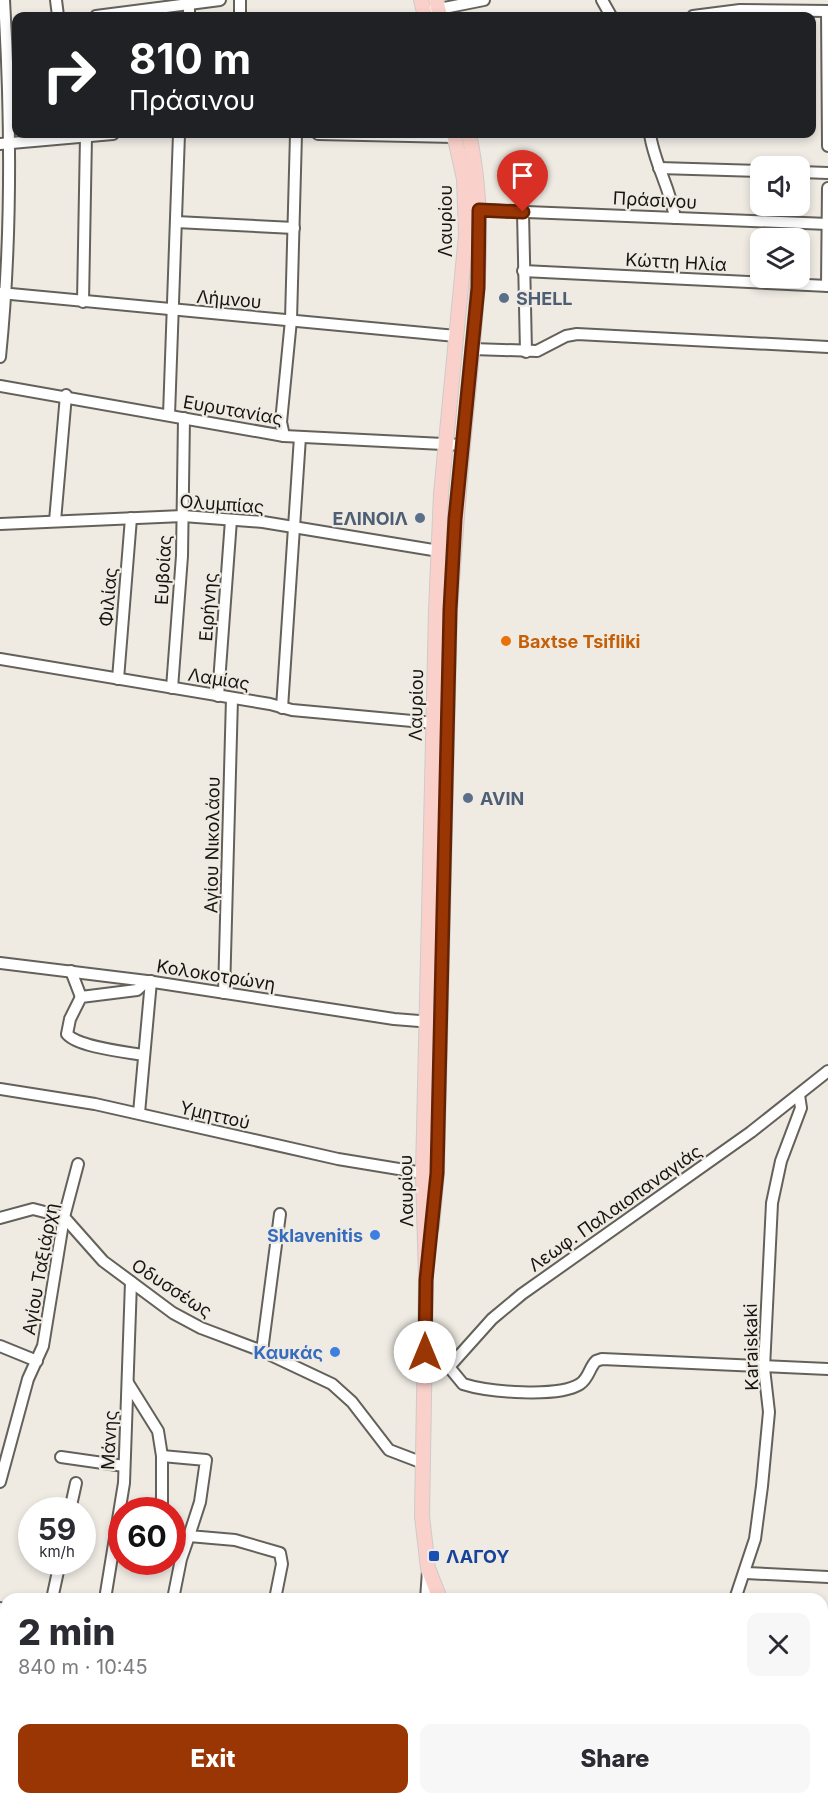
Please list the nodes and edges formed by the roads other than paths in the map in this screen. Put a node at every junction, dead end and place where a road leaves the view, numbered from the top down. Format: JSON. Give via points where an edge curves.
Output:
{"nodes":[{"id":1,"x":4,"y":0,"type":"edge"},
{"id":2,"x":220,"y":0,"type":"edge"},
{"id":3,"x":484,"y":0,"type":"edge"},
{"id":4,"x":189,"y":2,"type":"edge"},
{"id":5,"x":438,"y":8,"type":"edge"},
{"id":6,"x":423,"y":9,"type":"edge"},
{"id":7,"x":827,"y":11,"type":"edge"},
{"id":8,"x":123,"y":12,"type":"edge"},
{"id":9,"x":724,"y":12,"type":"edge"},
{"id":10,"x":8,"y":32,"type":"edge"},
{"id":11,"x":12,"y":82,"type":"edge"},
{"id":12,"x":66,"y":138,"type":"edge"},
{"id":13,"x":86,"y":138,"type":"edge"},
{"id":14,"x":179,"y":138,"type":"edge"},
{"id":15,"x":296,"y":138,"type":"edge"},
{"id":16,"x":455,"y":138,"type":"edge"},
{"id":17,"x":470,"y":138,"type":"edge"},
{"id":18,"x":651,"y":138,"type":"edge"},
{"id":19,"x":4,"y":144,"type":"edge"},
{"id":20,"x":828,"y":146,"type":"edge"},
{"id":21,"x":659,"y":168,"type":"junction"},
{"id":22,"x":750,"y":171,"type":"edge"},
{"id":23,"x":810,"y":172,"type":"edge"},
{"id":24,"x":828,"y":173,"type":"edge"},
{"id":25,"x":828,"y":188,"type":"edge"},
{"id":26,"x":479,"y":210,"type":"junction"},
{"id":27,"x":523,"y":212,"type":"junction"},
{"id":28,"x":675,"y":218,"type":"junction"},
{"id":29,"x":176,"y":222,"type":"junction"},
{"id":30,"x":827,"y":224,"type":"edge"},
{"id":31,"x":294,"y":228,"type":"junction"},
{"id":32,"x":523,"y":271,"type":"junction"},
{"id":33,"x":827,"y":286,"type":"edge"},
{"id":34,"x":3,"y":294,"type":"edge"},
{"id":35,"x":83,"y":302,"type":"junction"},
{"id":36,"x":172,"y":311,"type":"junction"},
{"id":37,"x":291,"y":320,"type":"junction"},
{"id":38,"x":456,"y":336,"type":"junction"},
{"id":39,"x":828,"y":347,"type":"edge"},
{"id":40,"x":472,"y":350,"type":"junction"},
{"id":41,"x":526,"y":352,"type":"junction"},
{"id":42,"x":0,"y":357,"type":"edge"},
{"id":43,"x":0,"y":386,"type":"edge"},
{"id":44,"x":66,"y":395,"type":"junction"},
{"id":45,"x":169,"y":415,"type":"junction"},
{"id":46,"x":184,"y":418,"type":"junction"},
{"id":47,"x":284,"y":436,"type":"junction"},
{"id":48,"x":300,"y":437,"type":"junction"},
{"id":49,"x":446,"y":443,"type":"junction"},
{"id":50,"x":463,"y":445,"type":"junction"},
{"id":51,"x":183,"y":516,"type":"junction"},
{"id":52,"x":131,"y":518,"type":"junction"},
{"id":53,"x":231,"y":520,"type":"junction"},
{"id":54,"x":55,"y":521,"type":"junction"},
{"id":55,"x":0,"y":524,"type":"edge"},
{"id":56,"x":295,"y":528,"type":"junction"},
{"id":57,"x":439,"y":551,"type":"junction"},
{"id":58,"x":0,"y":659,"type":"edge"},
{"id":59,"x":118,"y":679,"type":"junction"},
{"id":60,"x":172,"y":688,"type":"junction"},
{"id":61,"x":218,"y":696,"type":"junction"},
{"id":62,"x":232,"y":698,"type":"junction"},
{"id":63,"x":282,"y":708,"type":"junction"},
{"id":64,"x":434,"y":723,"type":"junction"},
{"id":65,"x":0,"y":963,"type":"edge"},
{"id":66,"x":70,"y":972,"type":"junction"},
{"id":67,"x":149,"y":981,"type":"junction"},
{"id":68,"x":224,"y":993,"type":"junction"},
{"id":69,"x":81,"y":997,"type":"junction"},
{"id":70,"x":427,"y":1022,"type":"junction"},
{"id":71,"x":441,"y":1023,"type":"junction"},
{"id":72,"x":143,"y":1055,"type":"junction"},
{"id":73,"x":828,"y":1071,"type":"edge"},
{"id":74,"x":0,"y":1089,"type":"edge"},
{"id":75,"x":799,"y":1095,"type":"junction"},
{"id":76,"x":139,"y":1113,"type":"junction"},
{"id":77,"x":78,"y":1164,"type":"dead end"},
{"id":78,"x":423,"y":1173,"type":"junction"},
{"id":79,"x":280,"y":1214,"type":"dead end"},
{"id":80,"x":64,"y":1217,"type":"junction"},
{"id":81,"x":0,"y":1218,"type":"edge"},
{"id":82,"x":426,"y":1280,"type":"junction"},
{"id":83,"x":131,"y":1282,"type":"junction"},
{"id":84,"x":0,"y":1346,"type":"edge"},
{"id":85,"x":262,"y":1351,"type":"junction"},
{"id":86,"x":37,"y":1361,"type":"junction"},
{"id":87,"x":449,"y":1366,"type":"junction"},
{"id":88,"x":764,"y":1368,"type":"junction"},
{"id":89,"x":828,"y":1369,"type":"edge"},
{"id":90,"x":425,"y":1371,"type":"junction"},
{"id":91,"x":128,"y":1383,"type":"junction"},
{"id":92,"x":162,"y":1456,"type":"junction"},
{"id":93,"x":61,"y":1457,"type":"dead end"},
{"id":94,"x":423,"y":1463,"type":"junction"},
{"id":95,"x":124,"y":1466,"type":"junction"},
{"id":96,"x":0,"y":1482,"type":"edge"},
{"id":97,"x":76,"y":1484,"type":"dead end"},
{"id":98,"x":73,"y":1497,"type":"edge"},
{"id":99,"x":162,"y":1497,"type":"edge"},
{"id":100,"x":186,"y":1536,"type":"edge"},
{"id":101,"x":189,"y":1536,"type":"junction"},
{"id":102,"x":428,"y":1568,"type":"junction"},
{"id":103,"x":746,"y":1573,"type":"junction"},
{"id":104,"x":57,"y":1575,"type":"edge"},
{"id":105,"x":828,"y":1577,"type":"edge"},
{"id":106,"x":53,"y":1593,"type":"edge"},
{"id":107,"x":106,"y":1593,"type":"edge"},
{"id":108,"x":174,"y":1593,"type":"edge"},
{"id":109,"x":276,"y":1593,"type":"edge"},
{"id":110,"x":426,"y":1593,"type":"edge"},
{"id":111,"x":438,"y":1593,"type":"edge"},
{"id":112,"x":740,"y":1593,"type":"edge"}],
"edges":[{"from":1,"to":10,"type":"street"},
{"from":2,"to":4,"type":"street"},
{"from":3,"to":5,"type":"street"},
{"from":4,"to":8,"type":"street"},
{"from":5,"to":6,"type":"street"},
{"from":7,"to":9,"type":"street"},
{"from":7,"to":20,"type":"street"},
{"from":10,"to":11,"type":"street"},
{"from":11,"to":19,"type":"street"},
{"from":12,"to":19,"type":"street"},
{"from":13,"to":35,"type":"street"},
{"from":14,"to":29,"type":"street"},
{"from":15,"to":31,"type":"street"},
{"from":16,"to":38,"type":"main road","name":"Λαυρίου","via":[[464,178],[466,211]]},
{"from":17,"to":26,"type":"main road","name":"Λαυρίου","via":[[478,178]]},
{"from":18,"to":21,"type":"street"},
{"from":19,"to":34,"type":"street"},
{"from":21,"to":22,"type":"street"},
{"from":21,"to":28,"type":"street"},
{"from":23,"to":24,"type":"street"},
{"from":25,"to":30,"type":"street"},
{"from":26,"to":27,"type":"street","name":"Πράσινου"},
{"from":26,"to":40,"type":"main road","name":"Λαυρίου"},
{"from":27,"to":28,"type":"street","name":"Πράσινου"},
{"from":27,"to":32,"type":"street"},
{"from":28,"to":30,"type":"street","name":"Πράσινου"},
{"from":29,"to":31,"type":"street"},
{"from":29,"to":36,"type":"street"},
{"from":30,"to":33,"type":"street"},
{"from":31,"to":37,"type":"street"},
{"from":32,"to":33,"type":"street","name":"Κώττη Ηλία"},
{"from":32,"to":41,"type":"street"},
{"from":34,"to":35,"type":"street","name":"Λήμνου"},
{"from":34,"to":42,"type":"street"},
{"from":35,"to":36,"type":"street","name":"Λήμνου"},
{"from":36,"to":37,"type":"street","name":"Λήμνου"},
{"from":36,"to":45,"type":"street"},
{"from":37,"to":38,"type":"street","name":"Λήμνου"},
{"from":37,"to":47,"type":"street","via":[[281,422]]},
{"from":38,"to":49,"type":"main road","name":"Λαυρίου"},
{"from":39,"to":41,"type":"street","via":[[577,334],[547,348]]},
{"from":40,"to":41,"type":"street"},
{"from":40,"to":50,"type":"main road","name":"Λαυρίου"},
{"from":43,"to":44,"type":"street","name":"Ευρυτανίας"},
{"from":44,"to":45,"type":"street","name":"Ευρυτανίας"},
{"from":44,"to":54,"type":"street"},
{"from":45,"to":46,"type":"street","name":"Ευρυτανίας"},
{"from":46,"to":47,"type":"street","name":"Ευρυτανίας"},
{"from":46,"to":51,"type":"street","name":"Ευβοίας"},
{"from":47,"to":48,"type":"street","name":"Ευρυτανίας"},
{"from":48,"to":49,"type":"street","name":"Ευρυτανίας"},
{"from":48,"to":56,"type":"street"},
{"from":49,"to":50,"type":"street","name":"Ευρυτανίας"},
{"from":49,"to":57,"type":"main road","name":"Λαυρίου"},
{"from":50,"to":71,"type":"main road","name":"Λαυρίου","via":[[450,610]]},
{"from":51,"to":52,"type":"street","name":"Ολυμπίας"},
{"from":51,"to":53,"type":"street","name":"Ολυμπίας"},
{"from":51,"to":60,"type":"street","name":"Ευβοίας"},
{"from":52,"to":54,"type":"street","name":"Ολυμπίας"},
{"from":52,"to":59,"type":"street","name":"Φιλίας"},
{"from":53,"to":56,"type":"street","name":"Ολυμπίας"},
{"from":53,"to":61,"type":"street","name":"Ειρήνης"},
{"from":54,"to":55,"type":"street","name":"Ολυμπίας"},
{"from":56,"to":57,"type":"street","name":"Ολυμπίας"},
{"from":56,"to":63,"type":"street"},
{"from":57,"to":64,"type":"main road","name":"Λαυρίου"},
{"from":58,"to":59,"type":"street","name":"Λαμίας"},
{"from":59,"to":60,"type":"street","name":"Λαμίας"},
{"from":60,"to":61,"type":"street","name":"Λαμίας"},
{"from":61,"to":62,"type":"street","name":"Λαμίας"},
{"from":62,"to":63,"type":"street","name":"Λαμίας"},
{"from":62,"to":68,"type":"street","name":"Αγίου Νικολάου"},
{"from":63,"to":64,"type":"street","name":"Λαμίας"},
{"from":64,"to":70,"type":"main road","name":"Λαυρίου"},
{"from":65,"to":66,"type":"street","name":"Κολοκοτρώνη"},
{"from":66,"to":67,"type":"street","name":"Κολοκοτρώνη"},
{"from":66,"to":69,"type":"street"},
{"from":67,"to":68,"type":"street","name":"Κολοκοτρώνη"},
{"from":67,"to":69,"type":"street","via":[[137,990]]},
{"from":67,"to":72,"type":"street"},
{"from":68,"to":70,"type":"street","name":"Κολοκοτρώνη"},
{"from":69,"to":72,"type":"street","via":[[70,1019],[71,1038]]},
{"from":70,"to":71,"type":"street","name":"Κολοκοτρώνη"},
{"from":70,"to":78,"type":"main road","name":"Λαυρίου"},
{"from":71,"to":82,"type":"main road","name":"Λαυρίου","via":[[437,1173]]},
{"from":72,"to":76,"type":"street"},
{"from":73,"to":75,"type":"street","name":"Λεωφ. Παλαιοπαναγιάς"},
{"from":74,"to":76,"type":"street","name":"Υμηττού"},
{"from":75,"to":87,"type":"street","name":"Λεωφ. Παλαιοπαναγιάς","via":[[522,1294],[492,1319]]},
{"from":75,"to":88,"type":"street","name":"Karaiskaki","via":[[801,1108],[778,1171],[772,1203]]},
{"from":76,"to":78,"type":"street","name":"Υμηττού","via":[[338,1159]]},
{"from":77,"to":80,"type":"street","name":"Αγίου Ταξιάρχη"},
{"from":78,"to":82,"type":"main road","name":"Λαυρίου"},
{"from":79,"to":85,"type":"street"},
{"from":80,"to":81,"type":"street","via":[[33,1209]]},
{"from":80,"to":83,"type":"street","name":"Οδυσσέως","via":[[92,1251]]},
{"from":80,"to":86,"type":"street","name":"Αγίου Ταξιάρχη","via":[[45,1337]]},
{"from":82,"to":90,"type":"main road","name":"Λαυρίου"},
{"from":83,"to":85,"type":"street","name":"Οδυσσέως","via":[[201,1328]]},
{"from":83,"to":91,"type":"street","name":"Μάνης"},
{"from":84,"to":86,"type":"street"},
{"from":85,"to":94,"type":"street","name":"Οδυσσέως","via":[[332,1384],[352,1402],[388,1450]]},
{"from":86,"to":96,"type":"street","name":"Αγίου Ταξιάρχη"},
{"from":87,"to":88,"type":"street","via":[[463,1384],[523,1393],[575,1386],[602,1359]]},
{"from":87,"to":90,"type":"street"},
{"from":88,"to":89,"type":"street"},
{"from":88,"to":103,"type":"street","name":"Karaiskaki","via":[[768,1426],[759,1518]]},
{"from":90,"to":94,"type":"main road","name":"Λαυρίου"},
{"from":91,"to":92,"type":"street","via":[[155,1424]]},
{"from":91,"to":95,"type":"street","name":"Μάνης"},
{"from":92,"to":99,"type":"street"},
{"from":92,"to":101,"type":"street","via":[[206,1460],[200,1502]]},
{"from":93,"to":95,"type":"street"},
{"from":94,"to":102,"type":"main road","name":"Λαυρίου","via":[[422,1516]]},
{"from":95,"to":107,"type":"street","name":"Μάνης"},
{"from":97,"to":98,"type":"street"},
{"from":100,"to":101,"type":"street"},
{"from":101,"to":108,"type":"street"},
{"from":101,"to":109,"type":"street","via":[[235,1540],[280,1553],[282,1564]]},
{"from":102,"to":110,"type":"street"},
{"from":102,"to":111,"type":"main road","name":"Λαυρίου"},
{"from":103,"to":105,"type":"street"},
{"from":103,"to":112,"type":"street","name":"Karaiskaki"},
{"from":104,"to":106,"type":"street"}]}
